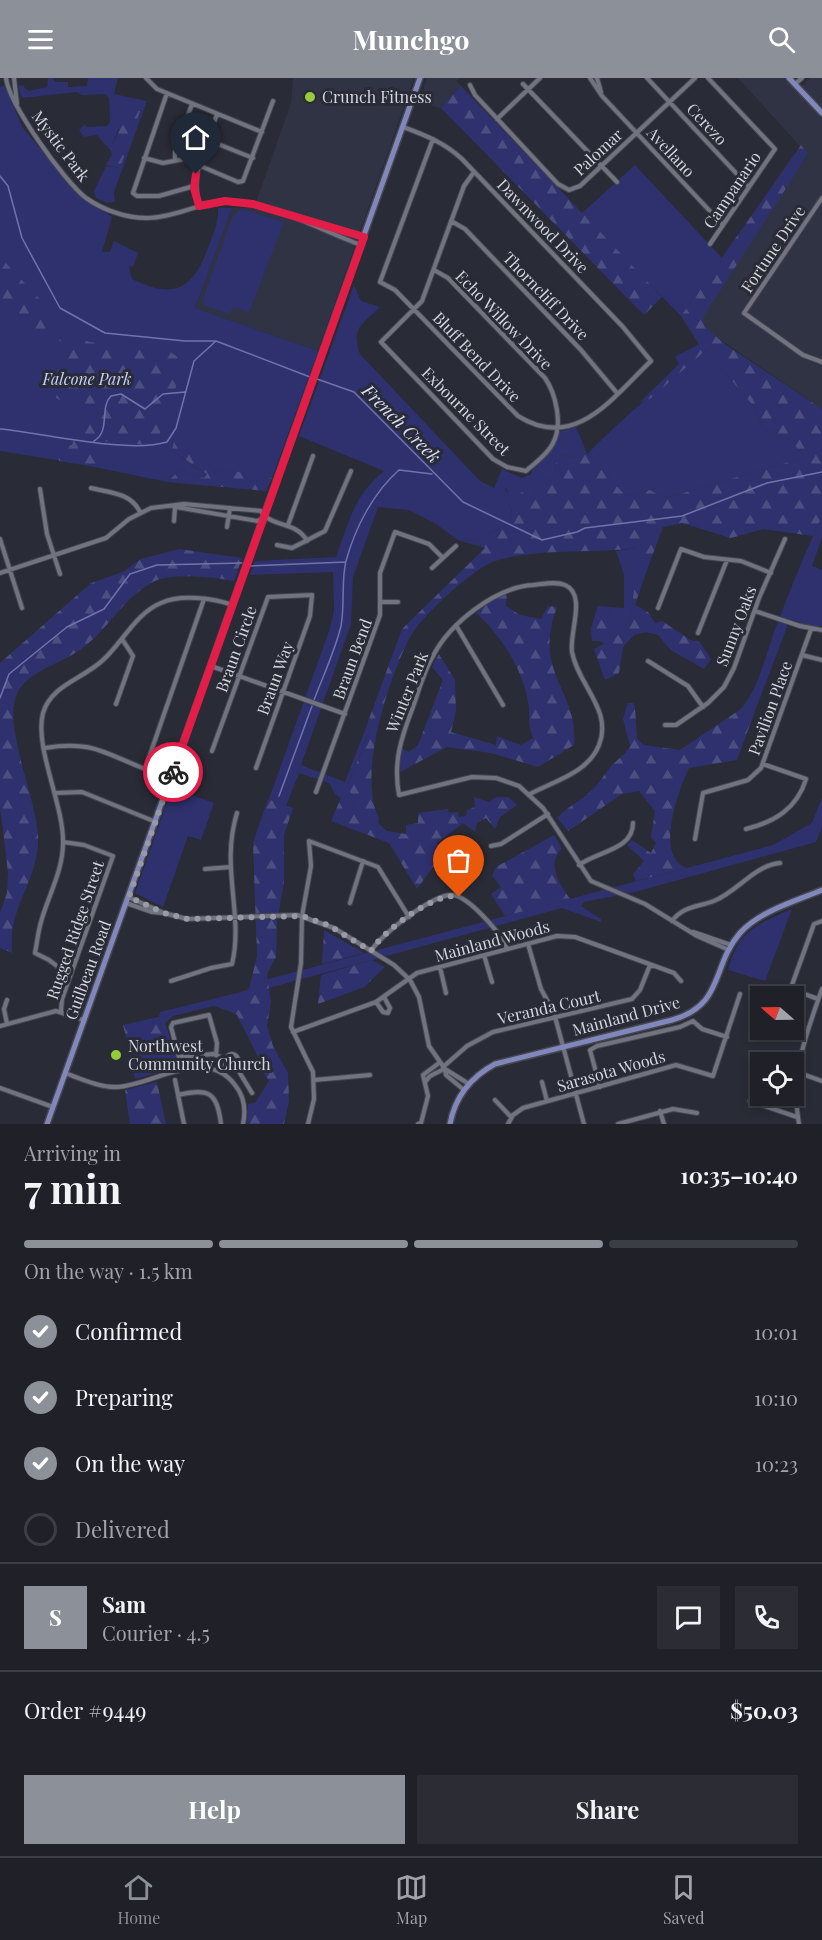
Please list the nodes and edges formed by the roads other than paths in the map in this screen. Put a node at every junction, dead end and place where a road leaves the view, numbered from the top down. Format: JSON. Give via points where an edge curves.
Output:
{"nodes":[{"id":1,"x":6,"y":78,"type":"edge"},
{"id":2,"x":14,"y":78,"type":"edge"},
{"id":3,"x":146,"y":78,"type":"edge"},
{"id":4,"x":420,"y":78,"type":"edge"},
{"id":5,"x":540,"y":78,"type":"edge"},
{"id":6,"x":590,"y":78,"type":"edge"},
{"id":7,"x":597,"y":78,"type":"edge"},
{"id":8,"x":647,"y":78,"type":"edge"},
{"id":9,"x":695,"y":78,"type":"edge"},
{"id":10,"x":708,"y":78,"type":"edge"},
{"id":11,"x":789,"y":78,"type":"edge"},
{"id":12,"x":802,"y":78,"type":"edge"},
{"id":13,"x":523,"y":84,"type":"dead end"},
{"id":14,"x":795,"y":84,"type":"junction"},
{"id":15,"x":470,"y":85,"type":"dead end"},
{"id":16,"x":528,"y":90,"type":"junction"},
{"id":17,"x":167,"y":93,"type":"junction"},
{"id":18,"x":602,"y":96,"type":"junction"},
{"id":19,"x":273,"y":101,"type":"dead end"},
{"id":20,"x":669,"y":102,"type":"junction"},
{"id":21,"x":17,"y":104,"type":"junction"},
{"id":22,"x":192,"y":104,"type":"junction"},
{"id":23,"x":822,"y":113,"type":"edge"},
{"id":24,"x":217,"y":114,"type":"junction"},
{"id":25,"x":497,"y":119,"type":"junction"},
{"id":26,"x":403,"y":127,"type":"junction"},
{"id":27,"x":262,"y":132,"type":"junction"},
{"id":28,"x":637,"y":133,"type":"junction"},
{"id":29,"x":433,"y":138,"type":"junction"},
{"id":30,"x":208,"y":140,"type":"junction"},
{"id":31,"x":144,"y":158,"type":"junction"},
{"id":32,"x":252,"y":158,"type":"junction"},
{"id":33,"x":175,"y":159,"type":"junction"},
{"id":34,"x":199,"y":165,"type":"junction"},
{"id":35,"x":601,"y":166,"type":"junction"},
{"id":36,"x":474,"y":172,"type":"junction"},
{"id":37,"x":617,"y":182,"type":"dead end"},
{"id":38,"x":194,"y":186,"type":"junction"},
{"id":39,"x":749,"y":187,"type":"junction"},
{"id":40,"x":822,"y":198,"type":"edge"},
{"id":41,"x":199,"y":206,"type":"junction"},
{"id":42,"x":298,"y":219,"type":"junction"},
{"id":43,"x":451,"y":221,"type":"junction"},
{"id":44,"x":723,"y":225,"type":"junction"},
{"id":45,"x":364,"y":237,"type":"junction"},
{"id":46,"x":710,"y":244,"type":"dead end"},
{"id":47,"x":362,"y":246,"type":"junction"},
{"id":48,"x":434,"y":270,"type":"junction"},
{"id":49,"x":414,"y":310,"type":"junction"},
{"id":50,"x":651,"y":361,"type":"joint"},
{"id":51,"x":822,"y":362,"type":"edge"},
{"id":52,"x":617,"y":393,"type":"junction"},
{"id":53,"x":557,"y":428,"type":"junction"},
{"id":54,"x":313,"y":456,"type":"dead end"},
{"id":55,"x":351,"y":471,"type":"dead end"},
{"id":56,"x":91,"y":488,"type":"dead end"},
{"id":57,"x":40,"y":489,"type":"dead end"},
{"id":58,"x":175,"y":507,"type":"junction"},
{"id":59,"x":230,"y":508,"type":"junction"},
{"id":60,"x":140,"y":512,"type":"junction"},
{"id":61,"x":228,"y":515,"type":"junction"},
{"id":62,"x":264,"y":517,"type":"junction"},
{"id":63,"x":174,"y":521,"type":"dead end"},
{"id":64,"x":288,"y":525,"type":"junction"},
{"id":65,"x":226,"y":527,"type":"dead end"},
{"id":66,"x":0,"y":539,"type":"edge"},
{"id":67,"x":785,"y":539,"type":"dead end"},
{"id":68,"x":307,"y":541,"type":"junction"},
{"id":69,"x":276,"y":545,"type":"dead end"},
{"id":70,"x":456,"y":546,"type":"dead end"},
{"id":71,"x":54,"y":555,"type":"junction"},
{"id":72,"x":443,"y":558,"type":"junction"},
{"id":73,"x":727,"y":560,"type":"junction"},
{"id":74,"x":432,"y":568,"type":"dead end"},
{"id":75,"x":9,"y":570,"type":"junction"},
{"id":76,"x":0,"y":573,"type":"edge"},
{"id":77,"x":771,"y":573,"type":"junction"},
{"id":78,"x":60,"y":574,"type":"dead end"},
{"id":79,"x":312,"y":595,"type":"joint"},
{"id":80,"x":204,"y":600,"type":"junction"},
{"id":81,"x":382,"y":602,"type":"junction"},
{"id":82,"x":398,"y":602,"type":"dead end"},
{"id":83,"x":233,"y":605,"type":"junction"},
{"id":84,"x":22,"y":608,"type":"dead end"},
{"id":85,"x":658,"y":608,"type":"dead end"},
{"id":86,"x":755,"y":611,"type":"junction"},
{"id":87,"x":457,"y":627,"type":"junction"},
{"id":88,"x":811,"y":629,"type":"junction"},
{"id":89,"x":822,"y":630,"type":"edge"},
{"id":90,"x":698,"y":633,"type":"dead end"},
{"id":91,"x":122,"y":639,"type":"junction"},
{"id":92,"x":802,"y":655,"type":"junction"},
{"id":93,"x":822,"y":660,"type":"edge"},
{"id":94,"x":648,"y":661,"type":"dead end"},
{"id":95,"x":211,"y":666,"type":"junction"},
{"id":96,"x":240,"y":676,"type":"junction"},
{"id":97,"x":283,"y":691,"type":"junction"},
{"id":98,"x":116,"y":704,"type":"dead end"},
{"id":99,"x":502,"y":705,"type":"dead end"},
{"id":100,"x":703,"y":707,"type":"junction"},
{"id":101,"x":345,"y":714,"type":"junction"},
{"id":102,"x":665,"y":725,"type":"dead end"},
{"id":103,"x":45,"y":748,"type":"junction"},
{"id":104,"x":212,"y":751,"type":"dead end"},
{"id":105,"x":763,"y":764,"type":"junction"},
{"id":106,"x":256,"y":768,"type":"dead end"},
{"id":107,"x":316,"y":792,"type":"dead end"},
{"id":108,"x":55,"y":794,"type":"junction"},
{"id":109,"x":530,"y":794,"type":"junction"},
{"id":110,"x":237,"y":813,"type":"dead end"},
{"id":111,"x":548,"y":814,"type":"junction"},
{"id":112,"x":156,"y":822,"type":"junction"},
{"id":113,"x":633,"y":823,"type":"dead end"},
{"id":114,"x":746,"y":829,"type":"dead end"},
{"id":115,"x":695,"y":839,"type":"dead end"},
{"id":116,"x":63,"y":842,"type":"junction"},
{"id":117,"x":491,"y":846,"type":"dead end"},
{"id":118,"x":363,"y":861,"type":"junction"},
{"id":119,"x":780,"y":863,"type":"dead end"},
{"id":120,"x":579,"y":865,"type":"junction"},
{"id":121,"x":231,"y":867,"type":"junction"},
{"id":122,"x":205,"y":869,"type":"dead end"},
{"id":123,"x":822,"y":890,"type":"edge"},
{"id":124,"x":127,"y":900,"type":"junction"},
{"id":125,"x":350,"y":903,"type":"dead end"},
{"id":126,"x":302,"y":916,"type":"junction"},
{"id":127,"x":409,"y":917,"type":"junction"},
{"id":128,"x":234,"y":918,"type":"junction"},
{"id":129,"x":672,"y":921,"type":"junction"},
{"id":130,"x":822,"y":921,"type":"edge"},
{"id":131,"x":528,"y":944,"type":"junction"},
{"id":132,"x":730,"y":948,"type":"junction"},
{"id":133,"x":507,"y":949,"type":"junction"},
{"id":134,"x":371,"y":951,"type":"junction"},
{"id":135,"x":484,"y":955,"type":"junction"},
{"id":136,"x":650,"y":965,"type":"junction"},
{"id":137,"x":440,"y":967,"type":"junction"},
{"id":138,"x":70,"y":976,"type":"junction"},
{"id":139,"x":408,"y":977,"type":"junction"},
{"id":140,"x":171,"y":981,"type":"dead end"},
{"id":141,"x":681,"y":981,"type":"dead end"},
{"id":142,"x":492,"y":982,"type":"dead end"},
{"id":143,"x":791,"y":986,"type":"edge"},
{"id":144,"x":822,"y":989,"type":"edge"},
{"id":145,"x":446,"y":993,"type":"dead end"},
{"id":146,"x":740,"y":994,"type":"dead end"},
{"id":147,"x":804,"y":994,"type":"edge"},
{"id":148,"x":384,"y":997,"type":"junction"},
{"id":149,"x":818,"y":999,"type":"junction"},
{"id":150,"x":7,"y":1000,"type":"dead end"},
{"id":151,"x":376,"y":1002,"type":"junction"},
{"id":152,"x":61,"y":1011,"type":"junction"},
{"id":153,"x":555,"y":1017,"type":"junction"},
{"id":154,"x":84,"y":1020,"type":"junction"},
{"id":155,"x":7,"y":1024,"type":"junction"},
{"id":156,"x":0,"y":1026,"type":"edge"},
{"id":157,"x":293,"y":1032,"type":"junction"},
{"id":158,"x":727,"y":1037,"type":"junction"},
{"id":159,"x":562,"y":1046,"type":"junction"},
{"id":160,"x":800,"y":1052,"type":"edge"},
{"id":161,"x":216,"y":1055,"type":"junction"},
{"id":162,"x":226,"y":1059,"type":"junction"},
{"id":163,"x":439,"y":1063,"type":"junction"},
{"id":164,"x":228,"y":1065,"type":"junction"},
{"id":165,"x":235,"y":1065,"type":"junction"},
{"id":166,"x":444,"y":1068,"type":"junction"},
{"id":167,"x":65,"y":1073,"type":"junction"},
{"id":168,"x":222,"y":1073,"type":"junction"},
{"id":169,"x":804,"y":1074,"type":"edge"},
{"id":170,"x":370,"y":1075,"type":"dead end"},
{"id":171,"x":175,"y":1080,"type":"dead end"},
{"id":172,"x":314,"y":1080,"type":"junction"},
{"id":173,"x":822,"y":1081,"type":"edge"},
{"id":174,"x":425,"y":1082,"type":"junction"},
{"id":175,"x":542,"y":1082,"type":"dead end"},
{"id":176,"x":466,"y":1087,"type":"junction"},
{"id":177,"x":600,"y":1087,"type":"junction"},
{"id":178,"x":0,"y":1088,"type":"edge"},
{"id":179,"x":252,"y":1093,"type":"dead end"},
{"id":180,"x":575,"y":1093,"type":"junction"},
{"id":181,"x":178,"y":1095,"type":"junction"},
{"id":182,"x":495,"y":1100,"type":"dead end"},
{"id":183,"x":547,"y":1101,"type":"junction"},
{"id":184,"x":765,"y":1106,"type":"edge"},
{"id":185,"x":797,"y":1106,"type":"edge"},
{"id":186,"x":53,"y":1107,"type":"junction"},
{"id":187,"x":660,"y":1112,"type":"junction"},
{"id":188,"x":697,"y":1113,"type":"dead end"},
{"id":189,"x":798,"y":1117,"type":"junction"},
{"id":190,"x":510,"y":1118,"type":"junction"},
{"id":191,"x":46,"y":1124,"type":"edge"},
{"id":192,"x":184,"y":1124,"type":"edge"},
{"id":193,"x":221,"y":1124,"type":"edge"},
{"id":194,"x":243,"y":1124,"type":"edge"},
{"id":195,"x":308,"y":1124,"type":"edge"},
{"id":196,"x":418,"y":1124,"type":"edge"},
{"id":197,"x":450,"y":1124,"type":"edge"},
{"id":198,"x":508,"y":1124,"type":"edge"},
{"id":199,"x":584,"y":1124,"type":"edge"},
{"id":200,"x":618,"y":1124,"type":"edge"},
{"id":201,"x":664,"y":1124,"type":"edge"},
{"id":202,"x":799,"y":1124,"type":"edge"}],
"edges":[{"from":1,"to":21,"type":"street","name":"Mystic Park","via":[[12,100]]},
{"from":2,"to":21,"type":"street","name":"Mystic Park"},
{"from":3,"to":17,"type":"street"},
{"from":4,"to":26,"type":"main road","name":"Guilbeau Road"},
{"from":5,"to":16,"type":"street"},
{"from":6,"to":18,"type":"street","name":"Avellano"},
{"from":7,"to":18,"type":"street","name":"Avellano"},
{"from":8,"to":20,"type":"street","name":"Cerezo"},
{"from":9,"to":20,"type":"street","name":"Palomar"},
{"from":10,"to":39,"type":"street","name":"Campanario","via":[[775,149]]},
{"from":11,"to":14,"type":"main road"},
{"from":12,"to":14,"type":"street"},
{"from":13,"to":16,"type":"street"},
{"from":14,"to":23,"type":"main road"},
{"from":15,"to":25,"type":"street","name":"Palomar"},
{"from":16,"to":25,"type":"street"},
{"from":16,"to":35,"type":"street"},
{"from":17,"to":22,"type":"street"},
{"from":17,"to":31,"type":"street"},
{"from":18,"to":28,"type":"street","name":"Avellano"},
{"from":19,"to":27,"type":"street"},
{"from":20,"to":28,"type":"street","name":"Palomar"},
{"from":20,"to":39,"type":"street","name":"Cerezo"},
{"from":21,"to":41,"type":"street","name":"Mystic Park","via":[[27,124],[86,197],[113,212],[143,218]]},
{"from":22,"to":24,"type":"street"},
{"from":22,"to":33,"type":"street"},
{"from":24,"to":27,"type":"street"},
{"from":24,"to":30,"type":"street"},
{"from":25,"to":35,"type":"street","name":"Palomar","via":[[567,189],[580,186]]},
{"from":26,"to":29,"type":"street","name":"Dawnwood Drive"},
{"from":26,"to":45,"type":"main road","name":"Guilbeau Road"},
{"from":27,"to":32,"type":"street"},
{"from":28,"to":35,"type":"street","name":"Palomar"},
{"from":28,"to":44,"type":"street","name":"Avellano"},
{"from":29,"to":36,"type":"street","name":"Dawnwood Drive","via":[[455,152]]},
{"from":29,"to":49,"type":"street","name":"Bluff Bend Drive","via":[[380,282],[395,290]]},
{"from":30,"to":32,"type":"street"},
{"from":30,"to":34,"type":"street"},
{"from":31,"to":33,"type":"street","via":[[164,163]]},
{"from":31,"to":38,"type":"street","via":[[133,188],[135,195],[159,196]]},
{"from":32,"to":34,"type":"street","via":[[246,178],[240,182]]},
{"from":33,"to":34,"type":"street"},
{"from":34,"to":38,"type":"street"},
{"from":35,"to":37,"type":"street"},
{"from":36,"to":43,"type":"street"},
{"from":36,"to":50,"type":"street","name":"Dawnwood Drive"},
{"from":38,"to":41,"type":"street"},
{"from":39,"to":44,"type":"street","name":"Campanario"},
{"from":40,"to":51,"type":"street","name":"Fortune Drive","via":[[744,313],[803,355]]},
{"from":41,"to":42,"type":"street","name":"Mystic Park","via":[[237,202]]},
{"from":42,"to":45,"type":"street","name":"Mystic Park"},
{"from":42,"to":47,"type":"street","name":"Mystic Park"},
{"from":43,"to":48,"type":"street"},
{"from":43,"to":52,"type":"street","name":"Thorncliff Drive","via":[[465,228]]},
{"from":44,"to":46,"type":"street","name":"Campanario"},
{"from":45,"to":47,"type":"main road","name":"Guilbeau Road"},
{"from":47,"to":62,"type":"main road","name":"Guilbeau Road"},
{"from":48,"to":49,"type":"street","via":[[422,301]]},
{"from":48,"to":53,"type":"street","name":"Echo Willow Drive","via":[[448,278],[545,378],[555,400]]},
{"from":49,"to":53,"type":"street","name":"Bluff Bend Drive","via":[[513,412],[534,424]]},
{"from":49,"to":53,"type":"street","name":"Exbourne Street","via":[[381,342],[488,454],[502,465],[526,471],[551,447]]},
{"from":50,"to":52,"type":"street","name":"Bluff Bend Drive"},
{"from":52,"to":53,"type":"street","name":"Bluff Bend Drive","via":[[585,421]]},
{"from":54,"to":64,"type":"street"},
{"from":55,"to":68,"type":"street","via":[[328,527]]},
{"from":56,"to":60,"type":"street","via":[[128,497]]},
{"from":57,"to":71,"type":"street"},
{"from":58,"to":59,"type":"street","via":[[184,504]]},
{"from":58,"to":60,"type":"street"},
{"from":58,"to":61,"type":"street"},
{"from":58,"to":63,"type":"street"},
{"from":59,"to":61,"type":"street"},
{"from":59,"to":62,"type":"street","via":[[261,511]]},
{"from":60,"to":71,"type":"street","via":[[110,536]]},
{"from":61,"to":62,"type":"street","via":[[257,521]]},
{"from":61,"to":65,"type":"street"},
{"from":62,"to":64,"type":"street"},
{"from":62,"to":83,"type":"main road","name":"Guilbeau Road"},
{"from":64,"to":68,"type":"street","via":[[302,532]]},
{"from":66,"to":75,"type":"street"},
{"from":67,"to":77,"type":"street","name":"Sunny Oaks"},
{"from":68,"to":69,"type":"street","via":[[289,548]]},
{"from":70,"to":72,"type":"street"},
{"from":71,"to":75,"type":"street"},
{"from":71,"to":78,"type":"street"},
{"from":72,"to":74,"type":"street"},
{"from":72,"to":81,"type":"street","name":"Braun Bend","via":[[429,544],[395,532],[380,573]]},
{"from":73,"to":77,"type":"street","via":[[741,561]]},
{"from":73,"to":85,"type":"street","via":[[681,549]]},
{"from":73,"to":90,"type":"street"},
{"from":75,"to":76,"type":"street"},
{"from":75,"to":84,"type":"street"},
{"from":77,"to":86,"type":"street","name":"Sunny Oaks"},
{"from":79,"to":96,"type":"street","name":"Braun Circle","via":[[268,597]]},
{"from":79,"to":97,"type":"street","name":"Braun Way","via":[[311,612]]},
{"from":80,"to":83,"type":"street"},
{"from":80,"to":91,"type":"street","via":[[176,599],[156,605]]},
{"from":80,"to":103,"type":"street","via":[[145,769],[89,746]]},
{"from":81,"to":82,"type":"street"},
{"from":81,"to":101,"type":"street","name":"Braun Bend"},
{"from":83,"to":95,"type":"main road","name":"Guilbeau Road"},
{"from":86,"to":88,"type":"street"},
{"from":86,"to":100,"type":"street","name":"Sunny Oaks","via":[[729,678]]},
{"from":87,"to":99,"type":"street"},
{"from":87,"to":109,"type":"street","name":"Winter Park","via":[[433,654],[399,742],[399,795],[479,776],[502,779]]},
{"from":87,"to":109,"type":"street","name":"Winter Park","via":[[485,601],[511,588],[557,583],[571,589],[577,603],[572,652],[579,674],[600,711],[602,739],[594,756],[583,766]]},
{"from":88,"to":89,"type":"street"},
{"from":88,"to":92,"type":"street","name":"Pavilion Place"},
{"from":91,"to":98,"type":"street","via":[[133,656]]},
{"from":91,"to":103,"type":"street","via":[[102,661],[48,701],[41,726]]},
{"from":92,"to":93,"type":"street"},
{"from":92,"to":105,"type":"street","name":"Pavilion Place"},
{"from":94,"to":100,"type":"street","via":[[687,686]]},
{"from":95,"to":96,"type":"street"},
{"from":95,"to":112,"type":"main road","name":"Guilbeau Road"},
{"from":96,"to":97,"type":"street"},
{"from":96,"to":104,"type":"street","name":"Braun Circle"},
{"from":97,"to":101,"type":"street"},
{"from":97,"to":106,"type":"street","name":"Braun Way"},
{"from":100,"to":102,"type":"street","name":"Sunny Oaks","via":[[676,725]]},
{"from":101,"to":107,"type":"street","name":"Braun Bend"},
{"from":103,"to":108,"type":"street"},
{"from":105,"to":114,"type":"street","via":[[806,779],[800,795],[787,810]]},
{"from":105,"to":115,"type":"street","name":"Pavilion Place","via":[[748,780],[703,793]]},
{"from":108,"to":112,"type":"street","via":[[82,792]]},
{"from":108,"to":116,"type":"street"},
{"from":109,"to":111,"type":"street"},
{"from":110,"to":121,"type":"street","via":[[230,842]]},
{"from":111,"to":117,"type":"street","via":[[501,844]]},
{"from":111,"to":120,"type":"street"},
{"from":112,"to":124,"type":"main road","name":"Guilbeau Road"},
{"from":113,"to":120,"type":"street","via":[[623,844]]},
{"from":116,"to":138,"type":"street","via":[[62,860],[40,922],[35,953]]},
{"from":116,"to":138,"type":"street","name":"Rugged Ridge Street","via":[[113,856]]},
{"from":118,"to":125,"type":"street"},
{"from":118,"to":126,"type":"street","via":[[309,841],[311,866]]},
{"from":118,"to":127,"type":"street","via":[[381,870]]},
{"from":119,"to":129,"type":"street","via":[[765,867],[723,897],[681,911]]},
{"from":120,"to":129,"type":"street","via":[[598,885],[645,904]]},
{"from":121,"to":122,"type":"street"},
{"from":121,"to":128,"type":"street"},
{"from":123,"to":132,"type":"main road","name":"Mainland Drive","via":[[756,920]]},
{"from":124,"to":128,"type":"street","via":[[194,920]]},
{"from":124,"to":154,"type":"main road","name":"Guilbeau Road"},
{"from":126,"to":128,"type":"street"},
{"from":126,"to":134,"type":"street","via":[[328,925]]},
{"from":126,"to":157,"type":"street"},
{"from":127,"to":133,"type":"street","via":[[445,896],[459,897],[499,933]]},
{"from":127,"to":134,"type":"street","via":[[382,935]]},
{"from":128,"to":140,"type":"street","via":[[232,964]]},
{"from":129,"to":132,"type":"street"},
{"from":130,"to":143,"type":"street","via":[[814,924]]},
{"from":131,"to":133,"type":"street","name":"Mainland Woods"},
{"from":131,"to":136,"type":"street","name":"Mainland Woods","via":[[569,935]]},
{"from":131,"to":153,"type":"street","via":[[541,989]]},
{"from":132,"to":159,"type":"main road","name":"Mainland Drive","via":[[712,993],[688,1014]]},
{"from":133,"to":135,"type":"street","name":"Mainland Woods"},
{"from":134,"to":139,"type":"street"},
{"from":135,"to":137,"type":"street","name":"Mainland Woods"},
{"from":135,"to":142,"type":"street"},
{"from":136,"to":141,"type":"street","name":"Mainland Woods","via":[[674,973]]},
{"from":136,"to":153,"type":"street","name":"Veranda Court","via":[[632,999]]},
{"from":137,"to":139,"type":"street","name":"Mainland Woods"},
{"from":137,"to":145,"type":"street"},
{"from":138,"to":152,"type":"street","name":"Rugged Ridge Street"},
{"from":139,"to":148,"type":"street"},
{"from":139,"to":163,"type":"street","via":[[419,997],[429,1046]]},
{"from":144,"to":149,"type":"street"},
{"from":146,"to":158,"type":"street","name":"Sarasota Woods"},
{"from":147,"to":149,"type":"street"},
{"from":148,"to":151,"type":"street"},
{"from":148,"to":151,"type":"street","via":[[390,1008],[388,1013]]},
{"from":149,"to":160,"type":"street"},
{"from":150,"to":155,"type":"street"},
{"from":151,"to":157,"type":"street"},
{"from":152,"to":154,"type":"street"},
{"from":152,"to":155,"type":"street"},
{"from":153,"to":159,"type":"street"},
{"from":153,"to":166,"type":"street","name":"Veranda Court","via":[[484,1036]]},
{"from":154,"to":167,"type":"main road","name":"Guilbeau Road"},
{"from":155,"to":156,"type":"street"},
{"from":157,"to":172,"type":"street"},
{"from":158,"to":177,"type":"street","name":"Sarasota Woods","via":[[713,1076],[676,1065]]},
{"from":158,"to":177,"type":"street","via":[[702,1029],[693,1021],[597,1046],[590,1050]]},
{"from":159,"to":176,"type":"main road","name":"Mainland Drive","via":[[495,1064]]},
{"from":159,"to":180,"type":"street"},
{"from":161,"to":161,"type":"street","via":[[179,1057],[173,1023],[209,1015],[217,1043]]},
{"from":161,"to":162,"type":"street"},
{"from":162,"to":164,"type":"street"},
{"from":162,"to":165,"type":"street","via":[[235,1055]]},
{"from":163,"to":166,"type":"street"},
{"from":163,"to":174,"type":"street","via":[[423,1075]]},
{"from":164,"to":165,"type":"street"},
{"from":164,"to":168,"type":"street"},
{"from":165,"to":179,"type":"street"},
{"from":166,"to":174,"type":"street","name":"Veranda Court"},
{"from":166,"to":176,"type":"street"},
{"from":167,"to":168,"type":"street","via":[[117,1087],[193,1068]]},
{"from":167,"to":186,"type":"main road","name":"Guilbeau Road"},
{"from":168,"to":194,"type":"street","via":[[242,1096]]},
{"from":169,"to":173,"type":"street"},
{"from":170,"to":172,"type":"street"},
{"from":171,"to":181,"type":"street"},
{"from":172,"to":195,"type":"street","via":[[314,1104]]},
{"from":174,"to":196,"type":"street","via":[[428,1096],[422,1123]]},
{"from":175,"to":183,"type":"street"},
{"from":176,"to":197,"type":"main road","name":"Mainland Drive"},
{"from":177,"to":180,"type":"street","name":"Sarasota Woods"},
{"from":178,"to":186,"type":"street"},
{"from":180,"to":183,"type":"street","name":"Sarasota Woods"},
{"from":180,"to":199,"type":"street"},
{"from":181,"to":192,"type":"street"},
{"from":181,"to":193,"type":"street","via":[[200,1091],[210,1094],[219,1107]]},
{"from":182,"to":190,"type":"street"},
{"from":183,"to":190,"type":"street","name":"Sarasota Woods","via":[[523,1108]]},
{"from":184,"to":189,"type":"street"},
{"from":185,"to":189,"type":"street"},
{"from":186,"to":191,"type":"main road","name":"Guilbeau Road"},
{"from":187,"to":188,"type":"street","via":[[678,1109]]},
{"from":187,"to":200,"type":"street"},
{"from":187,"to":201,"type":"street"},
{"from":189,"to":202,"type":"street"},
{"from":190,"to":198,"type":"street"}]}
